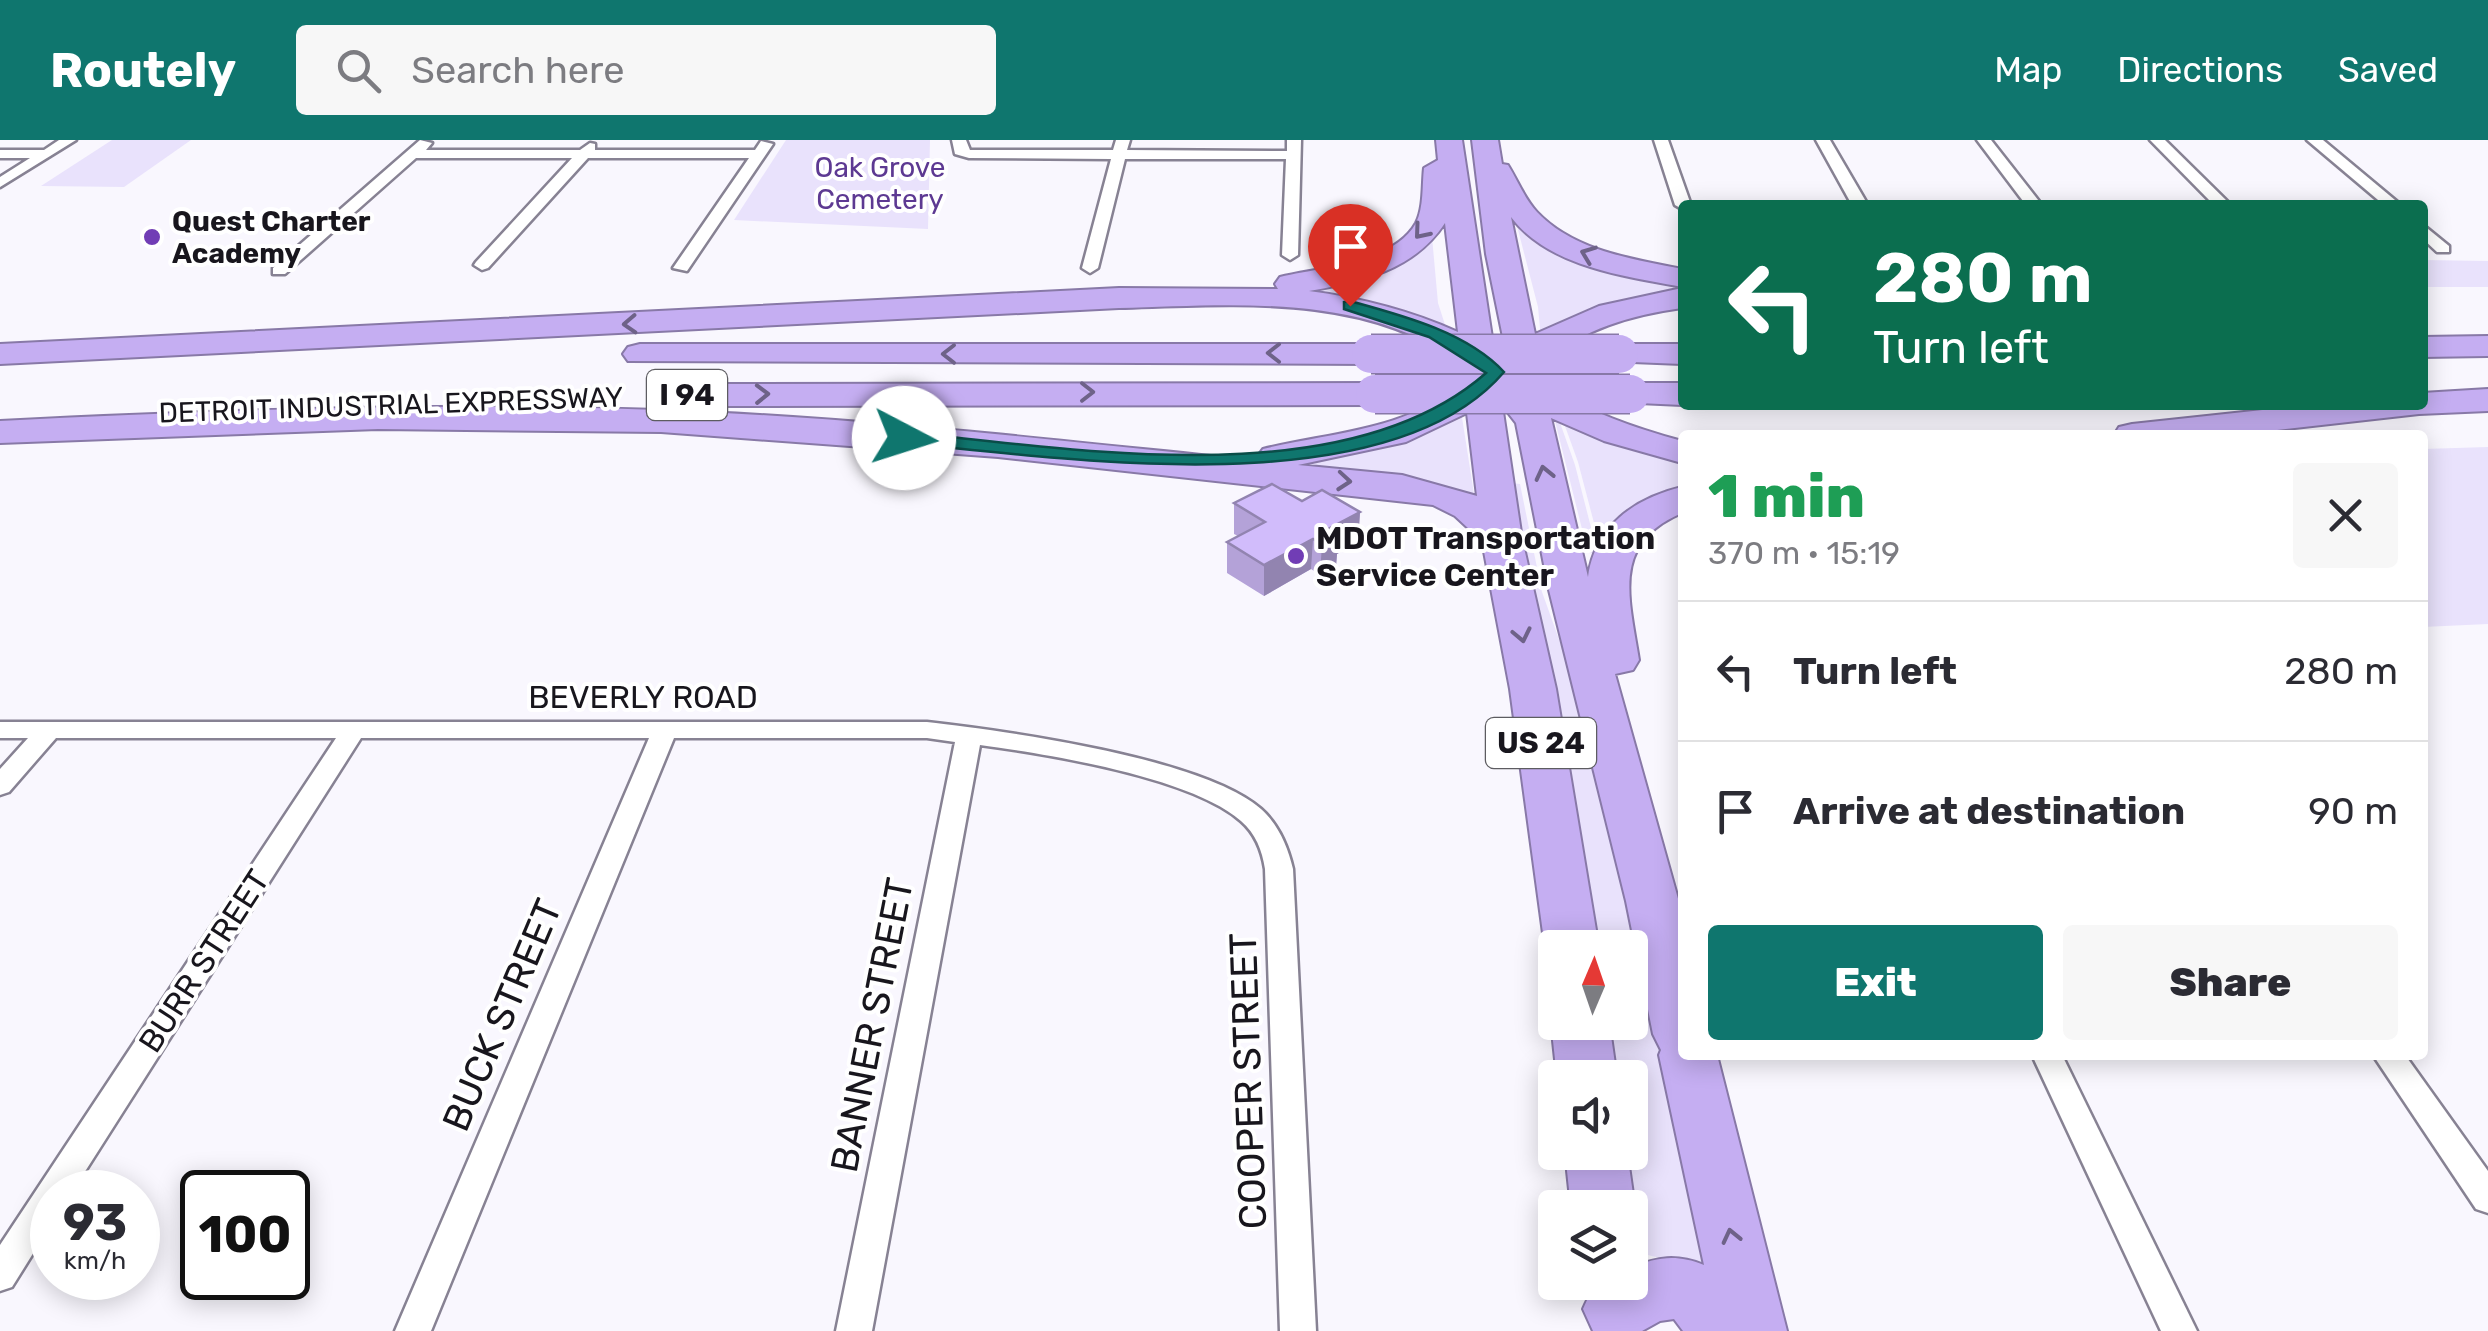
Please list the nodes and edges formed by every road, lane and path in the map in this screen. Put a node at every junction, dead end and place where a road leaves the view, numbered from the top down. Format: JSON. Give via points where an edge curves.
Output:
{"nodes":[{"id":1,"x":69,"y":140,"type":"edge"},
{"id":2,"x":429,"y":140,"type":"edge"},
{"id":3,"x":597,"y":140,"type":"edge"},
{"id":4,"x":1447,"y":140,"type":"edge"},
{"id":5,"x":1486,"y":140,"type":"edge"},
{"id":6,"x":1661,"y":140,"type":"edge"},
{"id":7,"x":1823,"y":140,"type":"edge"},
{"id":8,"x":1984,"y":140,"type":"edge"},
{"id":9,"x":2157,"y":140,"type":"edge"},
{"id":10,"x":2314,"y":140,"type":"edge"},
{"id":11,"x":960,"y":146,"type":"edge"},
{"id":12,"x":764,"y":147,"type":"edge"},
{"id":13,"x":1121,"y":147,"type":"edge"},
{"id":14,"x":1294,"y":147,"type":"edge"},
{"id":15,"x":0,"y":154,"type":"edge"},
{"id":16,"x":47,"y":154,"type":"junction"},
{"id":17,"x":413,"y":154,"type":"junction"},
{"id":18,"x":584,"y":154,"type":"junction"},
{"id":19,"x":0,"y":183,"type":"edge"},
{"id":20,"x":1681,"y":200,"type":"edge"},
{"id":21,"x":1857,"y":200,"type":"edge"},
{"id":22,"x":2030,"y":200,"type":"edge"},
{"id":23,"x":2218,"y":200,"type":"edge"},
{"id":24,"x":2388,"y":200,"type":"edge"},
{"id":25,"x":2428,"y":235,"type":"edge"},
{"id":26,"x":2428,"y":250,"type":"edge"},
{"id":27,"x":1290,"y":254,"type":"dead end"},
{"id":28,"x":482,"y":265,"type":"dead end"},
{"id":29,"x":680,"y":268,"type":"dead end"},
{"id":30,"x":1090,"y":268,"type":"dead end"},
{"id":31,"x":279,"y":271,"type":"dead end"},
{"id":32,"x":1678,"y":277,"type":"edge"},
{"id":33,"x":1119,"y":298,"type":"junction"},
{"id":34,"x":1678,"y":299,"type":"edge"},
{"id":35,"x":2428,"y":329,"type":"edge"},
{"id":36,"x":2488,"y":330,"type":"edge"},
{"id":37,"x":2488,"y":346,"type":"edge"},
{"id":38,"x":2428,"y":347,"type":"edge"},
{"id":39,"x":0,"y":354,"type":"edge"},
{"id":40,"x":1678,"y":354,"type":"edge"},
{"id":41,"x":0,"y":365,"type":"edge"},
{"id":42,"x":1503,"y":374,"type":"junction"},
{"id":43,"x":2488,"y":384,"type":"edge"},
{"id":44,"x":2428,"y":386,"type":"edge"},
{"id":45,"x":1678,"y":394,"type":"edge"},
{"id":46,"x":2488,"y":400,"type":"edge"},
{"id":47,"x":2428,"y":404,"type":"edge"},
{"id":48,"x":2364,"y":410,"type":"edge"},
{"id":49,"x":0,"y":424,"type":"edge"},
{"id":50,"x":2178,"y":430,"type":"edge"},
{"id":51,"x":0,"y":432,"type":"edge"},
{"id":52,"x":1678,"y":451,"type":"edge"},
{"id":53,"x":1108,"y":457,"type":"junction"},
{"id":54,"x":1678,"y":500,"type":"edge"},
{"id":55,"x":1502,"y":539,"type":"junction"},
{"id":56,"x":0,"y":730,"type":"edge"},
{"id":57,"x":49,"y":730,"type":"junction"},
{"id":58,"x":354,"y":730,"type":"junction"},
{"id":59,"x":664,"y":730,"type":"junction"},
{"id":60,"x":968,"y":734,"type":"junction"},
{"id":61,"x":0,"y":786,"type":"edge"},
{"id":62,"x":1264,"y":830,"type":"joint"},
{"id":63,"x":1653,"y":901,"type":"junction"},
{"id":64,"x":1569,"y":930,"type":"edge"},
{"id":65,"x":1678,"y":1016,"type":"edge"},
{"id":66,"x":1689,"y":1060,"type":"edge"},
{"id":67,"x":2049,"y":1060,"type":"edge"},
{"id":68,"x":2391,"y":1060,"type":"edge"},
{"id":69,"x":68,"y":1170,"type":"edge"},
{"id":70,"x":2488,"y":1198,"type":"edge"},
{"id":71,"x":30,"y":1229,"type":"edge"},
{"id":72,"x":0,"y":1275,"type":"edge"},
{"id":73,"x":1617,"y":1308,"type":"edge"},
{"id":74,"x":413,"y":1331,"type":"edge"},
{"id":75,"x":854,"y":1331,"type":"edge"},
{"id":76,"x":1298,"y":1331,"type":"edge"},
{"id":77,"x":1717,"y":1331,"type":"edge"},
{"id":78,"x":1753,"y":1331,"type":"edge"},
{"id":79,"x":2180,"y":1331,"type":"edge"}],
"edges":[{"from":1,"to":16,"type":"street"},
{"from":2,"to":17,"type":"street"},
{"from":3,"to":18,"type":"street"},
{"from":4,"to":33,"type":"highway","one_way":true,"via":[[1431,222],[1390,258],[1299,284]]},
{"from":4,"to":42,"type":"highway","number":"US 24"},
{"from":32,"to":5,"type":"highway","one_way":true,"via":[[1606,261],[1533,226],[1507,197]]},
{"from":5,"to":42,"type":"highway","number":"US 24","via":[[1500,254]]},
{"from":6,"to":20,"type":"street"},
{"from":7,"to":21,"type":"street"},
{"from":8,"to":22,"type":"street"},
{"from":9,"to":23,"type":"street"},
{"from":10,"to":24,"type":"street"},
{"from":11,"to":13,"type":"street"},
{"from":12,"to":18,"type":"street"},
{"from":12,"to":29,"type":"street"},
{"from":13,"to":14,"type":"street"},
{"from":13,"to":30,"type":"street"},
{"from":14,"to":27,"type":"street"},
{"from":15,"to":16,"type":"street"},
{"from":16,"to":19,"type":"street"},
{"from":17,"to":18,"type":"street"},
{"from":17,"to":31,"type":"street"},
{"from":18,"to":28,"type":"street"},
{"from":25,"to":26,"type":"street","via":[[2443,249]]},
{"from":33,"to":39,"type":"highway","one_way":true},
{"from":33,"to":42,"type":"highway","via":[[1314,299],[1408,323]]},
{"from":34,"to":42,"type":"highway","via":[[1594,318]]},
{"from":35,"to":36,"type":"highway"},
{"from":37,"to":38,"type":"highway"},
{"from":40,"to":41,"type":"highway","name":"DETROIT INDUSTRIAL EXPRESSWAY","number":"I 94","one_way":true,"bridge":true,"via":[[447,353]]},
{"from":42,"to":52,"type":"highway","via":[[1606,428]]},
{"from":42,"to":53,"type":"highway","via":[[1431,419],[1324,451],[1246,459]]},
{"from":42,"to":55,"type":"highway","number":"US 24"},
{"from":63,"to":42,"type":"highway","number":"US 24","one_way":true,"via":[[1570,590]]},
{"from":43,"to":44,"type":"highway"},
{"from":49,"to":45,"type":"highway","name":"DETROIT INDUSTRIAL EXPRESSWAY","number":"I 94","one_way":true,"bridge":true,"via":[[615,396]]},
{"from":46,"to":47,"type":"highway"},
{"from":48,"to":50,"type":"highway"},
{"from":51,"to":53,"type":"highway","via":[[558,418],[772,427]]},
{"from":53,"to":55,"type":"highway","one_way":true,"via":[[1439,493],[1470,505]]},
{"from":54,"to":63,"type":"highway","via":[[1632,527],[1606,569]]},
{"from":55,"to":64,"type":"highway","number":"US 24","one_way":true,"via":[[1533,689]]},
{"from":56,"to":57,"type":"street","name":"BEVERLY ROAD"},
{"from":57,"to":58,"type":"street","name":"BEVERLY ROAD"},
{"from":57,"to":61,"type":"street"},
{"from":58,"to":59,"type":"street","name":"BEVERLY ROAD"},
{"from":58,"to":69,"type":"street","name":"BURR STREET"},
{"from":59,"to":60,"type":"street","name":"BEVERLY ROAD"},
{"from":59,"to":74,"type":"street","name":"BUCK STREET"},
{"from":60,"to":62,"type":"street","name":"BEVERLY ROAD","via":[[1090,755],[1208,790],[1247,811]]},
{"from":60,"to":75,"type":"street","name":"BANNER STREET"},
{"from":62,"to":76,"type":"street","name":"COOPER STREET","via":[[1279,869]]},
{"from":63,"to":65,"type":"highway","number":"US 24"},
{"from":78,"to":66,"type":"highway","one_way":true},
{"from":67,"to":79,"type":"street"},
{"from":68,"to":70,"type":"street"},
{"from":71,"to":72,"type":"street","name":"BURR STREET"},
{"from":73,"to":77,"type":"highway","via":[[1663,1286],[1686,1288],[1701,1298]]}]}
